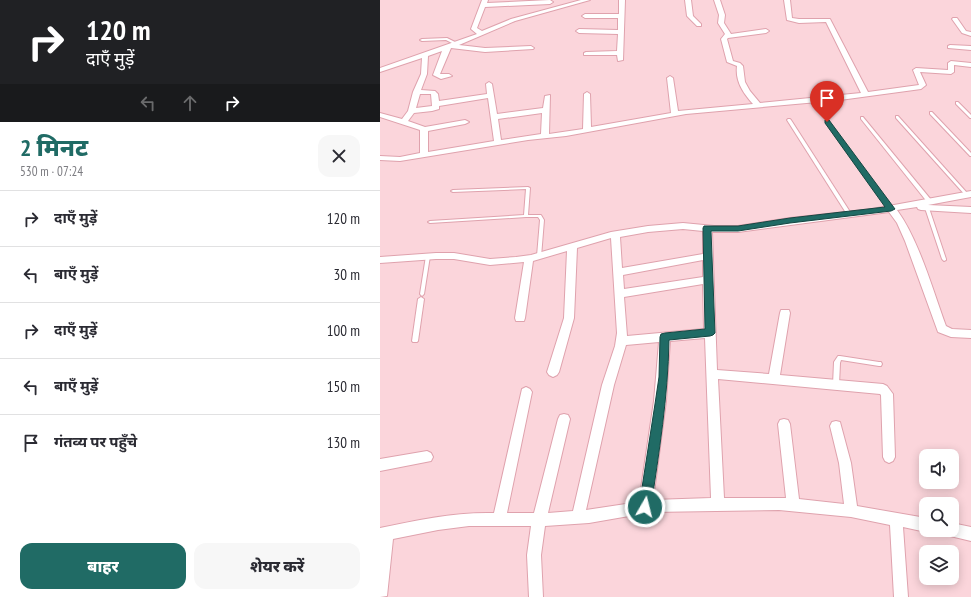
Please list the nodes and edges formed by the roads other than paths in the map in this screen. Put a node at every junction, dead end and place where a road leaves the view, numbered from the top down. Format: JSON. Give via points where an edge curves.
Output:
{"nodes":[{"id":1,"x":587,"y":0,"type":"edge"},
{"id":2,"x":622,"y":0,"type":"edge"},
{"id":3,"x":688,"y":0,"type":"edge"},
{"id":4,"x":717,"y":0,"type":"edge"},
{"id":5,"x":787,"y":0,"type":"edge"},
{"id":6,"x":550,"y":1,"type":"edge"},
{"id":7,"x":484,"y":3,"type":"edge"},
{"id":8,"x":550,"y":10,"type":"junction"},
{"id":9,"x":585,"y":16,"type":"dead end"},
{"id":10,"x":622,"y":16,"type":"junction"},
{"id":11,"x":955,"y":19,"type":"dead end"},
{"id":12,"x":698,"y":25,"type":"dead end"},
{"id":13,"x":578,"y":31,"type":"dead end"},
{"id":14,"x":621,"y":32,"type":"junction"},
{"id":15,"x":766,"y":32,"type":"dead end"},
{"id":16,"x":482,"y":34,"type":"junction"},
{"id":17,"x":971,"y":34,"type":"edge"},
{"id":18,"x":729,"y":35,"type":"junction"},
{"id":19,"x":422,"y":40,"type":"dead end"},
{"id":20,"x":451,"y":46,"type":"junction"},
{"id":21,"x":950,"y":47,"type":"dead end"},
{"id":22,"x":531,"y":48,"type":"dead end"},
{"id":23,"x":971,"y":48,"type":"edge"},
{"id":24,"x":425,"y":54,"type":"junction"},
{"id":25,"x":586,"y":54,"type":"dead end"},
{"id":26,"x":971,"y":65,"type":"edge"},
{"id":27,"x":380,"y":70,"type":"edge"},
{"id":28,"x":449,"y":76,"type":"dead end"},
{"id":29,"x":670,"y":78,"type":"dead end"},
{"id":30,"x":489,"y":84,"type":"dead end"},
{"id":31,"x":416,"y":92,"type":"junction"},
{"id":32,"x":587,"y":94,"type":"dead end"},
{"id":33,"x":865,"y":94,"type":"junction"},
{"id":34,"x":490,"y":96,"type":"junction"},
{"id":35,"x":548,"y":96,"type":"dead end"},
{"id":36,"x":957,"y":103,"type":"dead end"},
{"id":37,"x":436,"y":104,"type":"junction"},
{"id":38,"x":757,"y":104,"type":"junction"},
{"id":39,"x":546,"y":110,"type":"junction"},
{"id":40,"x":412,"y":111,"type":"junction"},
{"id":41,"x":675,"y":114,"type":"junction"},
{"id":42,"x":931,"y":114,"type":"dead end"},
{"id":43,"x":380,"y":115,"type":"edge"},
{"id":44,"x":495,"y":117,"type":"junction"},
{"id":45,"x":971,"y":117,"type":"edge"},
{"id":46,"x":862,"y":118,"type":"dead end"},
{"id":47,"x":897,"y":118,"type":"dead end"},
{"id":48,"x":789,"y":120,"type":"dead end"},
{"id":49,"x":404,"y":122,"type":"junction"},
{"id":50,"x":465,"y":122,"type":"dead end"},
{"id":51,"x":827,"y":122,"type":"dead end"},
{"id":52,"x":424,"y":129,"type":"junction"},
{"id":53,"x":587,"y":130,"type":"junction"},
{"id":54,"x":545,"y":136,"type":"junction"},
{"id":55,"x":498,"y":143,"type":"junction"},
{"id":56,"x":971,"y":155,"type":"edge"},
{"id":57,"x":424,"y":156,"type":"junction"},
{"id":58,"x":380,"y":158,"type":"edge"},
{"id":59,"x":453,"y":191,"type":"dead end"},
{"id":60,"x":969,"y":194,"type":"edge"},
{"id":61,"x":928,"y":205,"type":"junction"},
{"id":62,"x":891,"y":209,"type":"junction"},
{"id":63,"x":971,"y":210,"type":"edge"},
{"id":64,"x":850,"y":215,"type":"junction"},
{"id":65,"x":526,"y":216,"type":"junction"},
{"id":66,"x":430,"y":222,"type":"dead end"},
{"id":67,"x":707,"y":228,"type":"junction"},
{"id":68,"x":615,"y":234,"type":"junction"},
{"id":69,"x":572,"y":246,"type":"junction"},
{"id":70,"x":428,"y":256,"type":"junction"},
{"id":71,"x":539,"y":256,"type":"junction"},
{"id":72,"x":707,"y":256,"type":"junction"},
{"id":73,"x":528,"y":258,"type":"junction"},
{"id":74,"x":944,"y":259,"type":"dead end"},
{"id":75,"x":380,"y":260,"type":"edge"},
{"id":76,"x":618,"y":272,"type":"junction"},
{"id":77,"x":708,"y":280,"type":"junction"},
{"id":78,"x":619,"y":294,"type":"junction"},
{"id":79,"x":785,"y":313,"type":"dead end"},
{"id":80,"x":520,"y":318,"type":"dead end"},
{"id":81,"x":710,"y":333,"type":"junction"},
{"id":82,"x":971,"y":334,"type":"edge"},
{"id":83,"x":665,"y":337,"type":"junction"},
{"id":84,"x":415,"y":341,"type":"dead end"},
{"id":85,"x":621,"y":341,"type":"junction"},
{"id":86,"x":879,"y":364,"type":"dead end"},
{"id":87,"x":552,"y":372,"type":"dead end"},
{"id":88,"x":712,"y":374,"type":"junction"},
{"id":89,"x":774,"y":380,"type":"junction"},
{"id":90,"x":836,"y":385,"type":"junction"},
{"id":91,"x":526,"y":392,"type":"dead end"},
{"id":92,"x":564,"y":419,"type":"dead end"},
{"id":93,"x":784,"y":424,"type":"dead end"},
{"id":94,"x":836,"y":426,"type":"dead end"},
{"id":95,"x":427,"y":457,"type":"dead end"},
{"id":96,"x":888,"y":457,"type":"dead end"},
{"id":97,"x":380,"y":465,"type":"edge"},
{"id":98,"x":718,"y":505,"type":"junction"},
{"id":99,"x":793,"y":505,"type":"junction"},
{"id":100,"x":645,"y":507,"type":"junction"},
{"id":101,"x":851,"y":511,"type":"junction"},
{"id":102,"x":578,"y":516,"type":"junction"},
{"id":103,"x":499,"y":519,"type":"junction"},
{"id":104,"x":896,"y":519,"type":"junction"},
{"id":105,"x":540,"y":520,"type":"junction"},
{"id":106,"x":919,"y":524,"type":"edge"},
{"id":107,"x":959,"y":532,"type":"edge"},
{"id":108,"x":971,"y":534,"type":"edge"},
{"id":109,"x":383,"y":535,"type":"edge"},
{"id":110,"x":380,"y":596,"type":"edge"},
{"id":111,"x":536,"y":597,"type":"edge"},
{"id":112,"x":901,"y":597,"type":"edge"}],
"edges":[{"from":1,"to":8,"type":"street"},
{"from":2,"to":10,"type":"street"},
{"from":3,"to":12,"type":"street","via":[[690,16]]},
{"from":4,"to":18,"type":"street","via":[[722,15],[721,23]]},
{"from":5,"to":33,"type":"street","via":[[789,19],[828,20]]},
{"from":6,"to":7,"type":"street"},
{"from":6,"to":8,"type":"street"},
{"from":7,"to":16,"type":"street","via":[[474,29]]},
{"from":8,"to":16,"type":"street","via":[[513,20]]},
{"from":9,"to":10,"type":"street"},
{"from":10,"to":14,"type":"street"},
{"from":11,"to":17,"type":"street","via":[[964,32]]},
{"from":13,"to":14,"type":"street"},
{"from":14,"to":25,"type":"street","via":[[621,56]]},
{"from":15,"to":18,"type":"street"},
{"from":16,"to":20,"type":"street"},
{"from":18,"to":38,"type":"street","via":[[724,39],[730,62],[739,65],[745,91]]},
{"from":19,"to":20,"type":"lane","via":[[447,39]]},
{"from":20,"to":22,"type":"street","via":[[485,50]]},
{"from":20,"to":24,"type":"street"},
{"from":20,"to":28,"type":"street","via":[[436,75]]},
{"from":21,"to":23,"type":"street"},
{"from":24,"to":27,"type":"street"},
{"from":24,"to":31,"type":"street","via":[[424,74]]},
{"from":26,"to":33,"type":"street","via":[[951,64],[951,70],[948,72],[918,70],[916,72],[923,86]]},
{"from":29,"to":41,"type":"street"},
{"from":30,"to":34,"type":"street"},
{"from":31,"to":37,"type":"street","via":[[433,92]]},
{"from":31,"to":40,"type":"street"},
{"from":32,"to":53,"type":"street"},
{"from":33,"to":38,"type":"street","via":[[791,103]]},
{"from":34,"to":37,"type":"street"},
{"from":34,"to":44,"type":"street"},
{"from":35,"to":39,"type":"street"},
{"from":36,"to":45,"type":"lane"},
{"from":37,"to":40,"type":"street","via":[[432,109]]},
{"from":38,"to":41,"type":"street"},
{"from":39,"to":44,"type":"street"},
{"from":39,"to":54,"type":"street"},
{"from":40,"to":49,"type":"street"},
{"from":41,"to":53,"type":"street"},
{"from":42,"to":56,"type":"lane"},
{"from":43,"to":49,"type":"street"},
{"from":44,"to":55,"type":"street"},
{"from":46,"to":61,"type":"lane"},
{"from":47,"to":60,"type":"lane"},
{"from":48,"to":64,"type":"lane"},
{"from":49,"to":52,"type":"street"},
{"from":50,"to":52,"type":"street"},
{"from":51,"to":62,"type":"lane"},
{"from":52,"to":57,"type":"street"},
{"from":53,"to":54,"type":"street"},
{"from":54,"to":55,"type":"street"},
{"from":55,"to":57,"type":"street"},
{"from":57,"to":58,"type":"street"},
{"from":59,"to":65,"type":"lane","via":[[528,188]]},
{"from":60,"to":61,"type":"street"},
{"from":61,"to":62,"type":"street"},
{"from":61,"to":63,"type":"street"},
{"from":61,"to":74,"type":"lane"},
{"from":62,"to":64,"type":"street"},
{"from":62,"to":82,"type":"street","via":[[910,241],[942,329],[951,333]]},
{"from":64,"to":67,"type":"street","via":[[738,229]]},
{"from":65,"to":66,"type":"lane"},
{"from":65,"to":71,"type":"lane","via":[[539,216],[542,220]]},
{"from":67,"to":68,"type":"street","via":[[668,226]]},
{"from":67,"to":72,"type":"street"},
{"from":68,"to":69,"type":"street"},
{"from":68,"to":76,"type":"street"},
{"from":69,"to":71,"type":"street"},
{"from":69,"to":87,"type":"street","via":[[569,318]]},
{"from":70,"to":73,"type":"street","via":[[454,256],[490,262]]},
{"from":70,"to":75,"type":"street"},
{"from":70,"to":84,"type":"lane"},
{"from":71,"to":73,"type":"street"},
{"from":72,"to":76,"type":"street"},
{"from":72,"to":77,"type":"street"},
{"from":73,"to":80,"type":"street"},
{"from":76,"to":78,"type":"street"},
{"from":77,"to":78,"type":"street"},
{"from":77,"to":81,"type":"street"},
{"from":78,"to":85,"type":"street"},
{"from":79,"to":89,"type":"street"},
{"from":81,"to":83,"type":"street"},
{"from":81,"to":88,"type":"street"},
{"from":83,"to":85,"type":"street"},
{"from":83,"to":100,"type":"street","via":[[661,404]]},
{"from":85,"to":102,"type":"street","via":[[608,385]]},
{"from":86,"to":90,"type":"lane","via":[[840,358],[837,362]]},
{"from":88,"to":89,"type":"street"},
{"from":88,"to":98,"type":"street"},
{"from":89,"to":90,"type":"street"},
{"from":90,"to":96,"type":"street","via":[[879,388],[885,391]]},
{"from":91,"to":103,"type":"street"},
{"from":92,"to":105,"type":"street"},
{"from":93,"to":99,"type":"street"},
{"from":94,"to":101,"type":"street","via":[[845,463]]},
{"from":95,"to":97,"type":"street"},
{"from":98,"to":99,"type":"street"},
{"from":98,"to":100,"type":"street"},
{"from":99,"to":101,"type":"street"},
{"from":100,"to":102,"type":"street"},
{"from":101,"to":104,"type":"street"},
{"from":102,"to":105,"type":"street"},
{"from":103,"to":105,"type":"street"},
{"from":103,"to":109,"type":"street","via":[[438,523]]},
{"from":104,"to":106,"type":"street"},
{"from":104,"to":112,"type":"street"},
{"from":105,"to":111,"type":"street","via":[[535,541]]},
{"from":107,"to":108,"type":"street"},
{"from":109,"to":110,"type":"street"}]}
